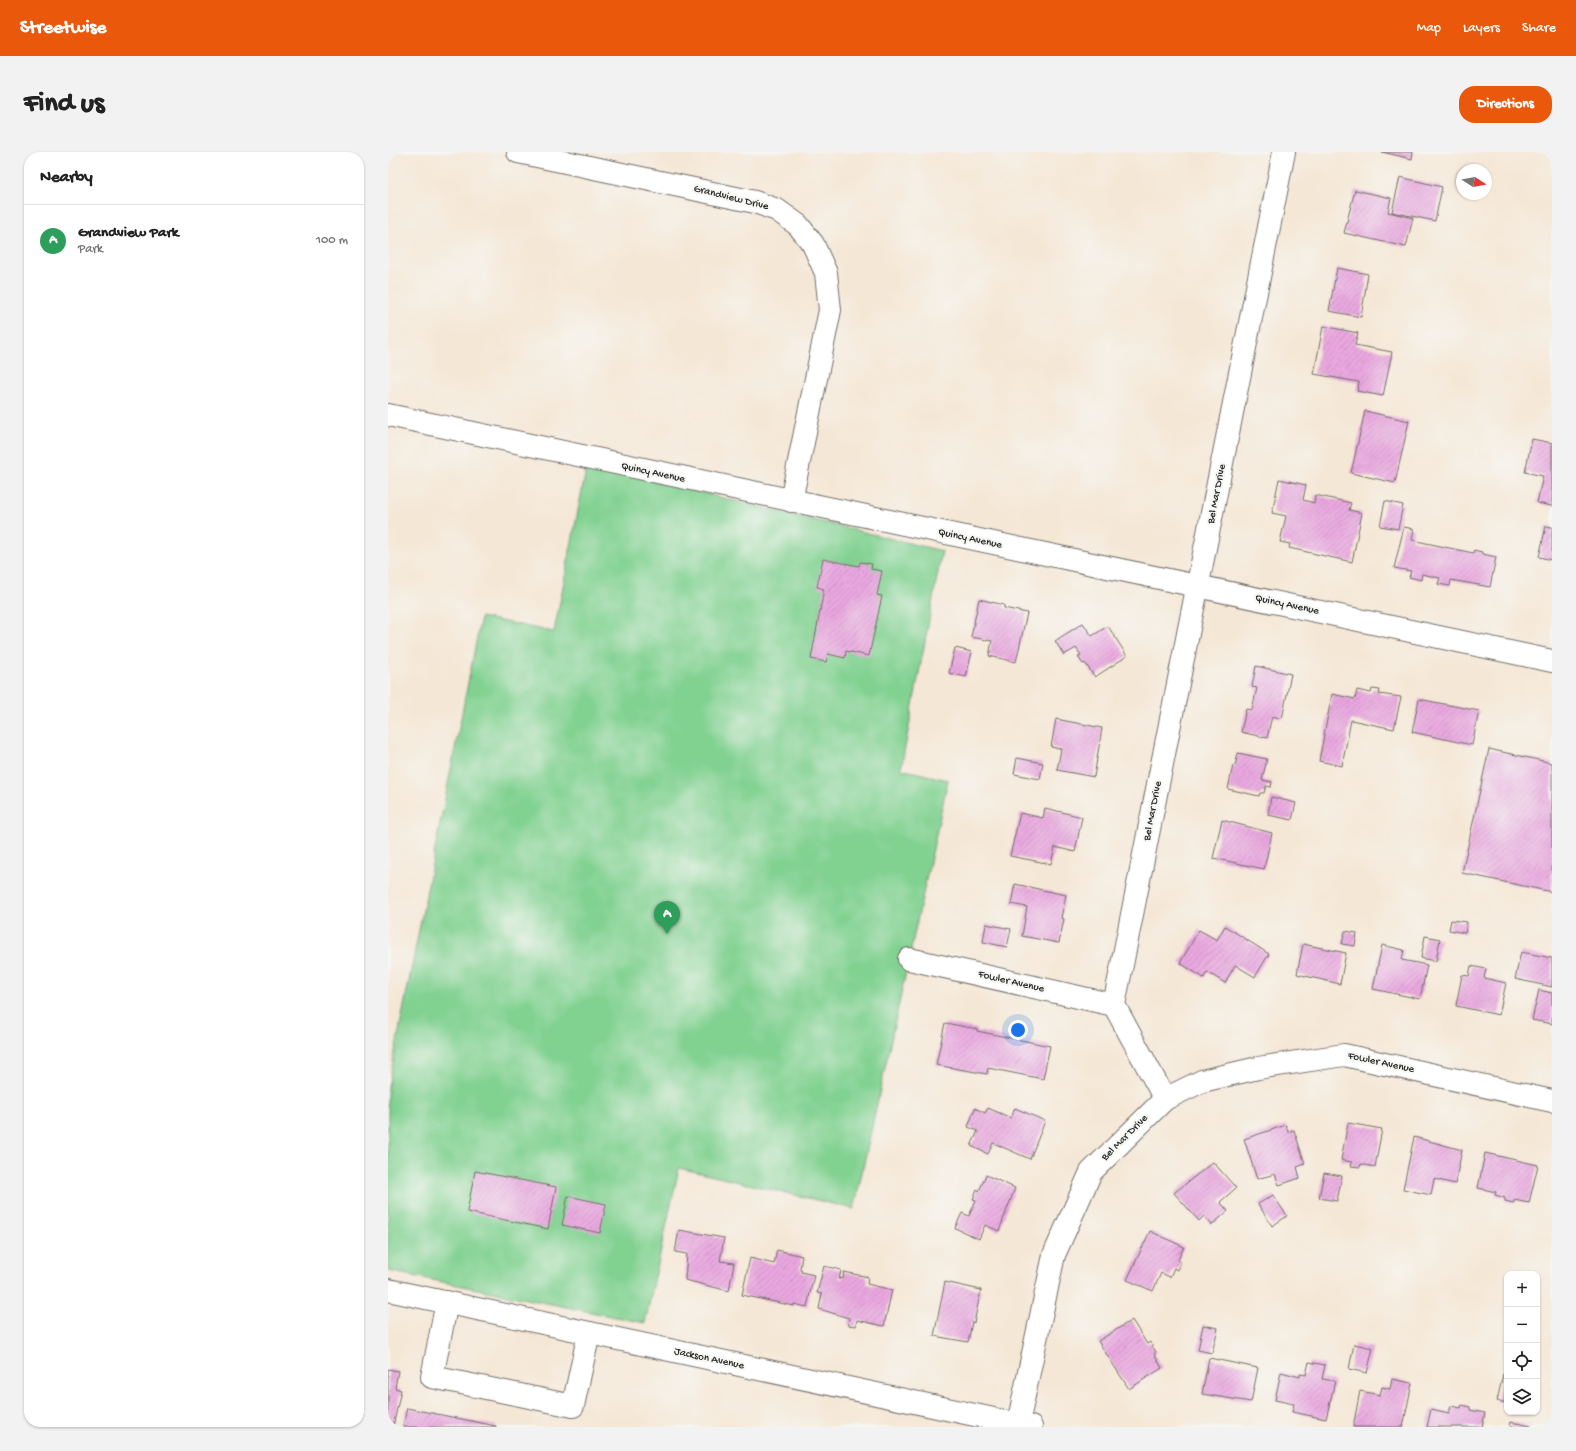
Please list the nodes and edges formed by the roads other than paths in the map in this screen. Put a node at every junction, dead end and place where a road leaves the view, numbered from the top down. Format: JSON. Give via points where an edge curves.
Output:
{"nodes":[{"id":1,"x":518,"y":152,"type":"edge"},
{"id":2,"x":1284,"y":152,"type":"edge"},
{"id":3,"x":388,"y":416,"type":"edge"},
{"id":4,"x":791,"y":501,"type":"junction"},
{"id":5,"x":1199,"y":587,"type":"junction"},
{"id":6,"x":1552,"y":661,"type":"edge"},
{"id":7,"x":909,"y":959,"type":"dead end"},
{"id":8,"x":1114,"y":1005,"type":"junction"},
{"id":9,"x":1165,"y":1099,"type":"junction"},
{"id":10,"x":1552,"y":1101,"type":"edge"},
{"id":11,"x":388,"y":1290,"type":"edge"},
{"id":12,"x":447,"y":1302,"type":"junction"},
{"id":13,"x":589,"y":1334,"type":"junction"},
{"id":14,"x":1024,"y":1426,"type":"edge"}],
"edges":[{"from":1,"to":4,"type":"street","name":"Grandview Drive","via":[[755,202],[777,210],[798,225],[813,244],[826,273],[830,310]]},
{"from":2,"to":5,"type":"street","name":"Bel Mar Drive"},
{"from":3,"to":4,"type":"street","name":"Quincy Avenue"},
{"from":4,"to":5,"type":"street","name":"Quincy Avenue"},
{"from":5,"to":6,"type":"street","name":"Quincy Avenue"},
{"from":5,"to":8,"type":"street","name":"Bel Mar Drive"},
{"from":7,"to":8,"type":"street","name":"Fowler Avenue"},
{"from":8,"to":9,"type":"street"},
{"from":9,"to":10,"type":"street","name":"Fowler Avenue","via":[[1202,1081],[1258,1068],[1344,1055]]},
{"from":9,"to":14,"type":"street","name":"Bel Mar Drive","via":[[1091,1172],[1057,1248]]},
{"from":11,"to":12,"type":"street","name":"Jackson Avenue"},
{"from":12,"to":13,"type":"street","name":"Jackson Avenue"},
{"from":12,"to":13,"type":"street","via":[[432,1377],[573,1406]]},
{"from":13,"to":14,"type":"street","name":"Jackson Avenue"}]}
